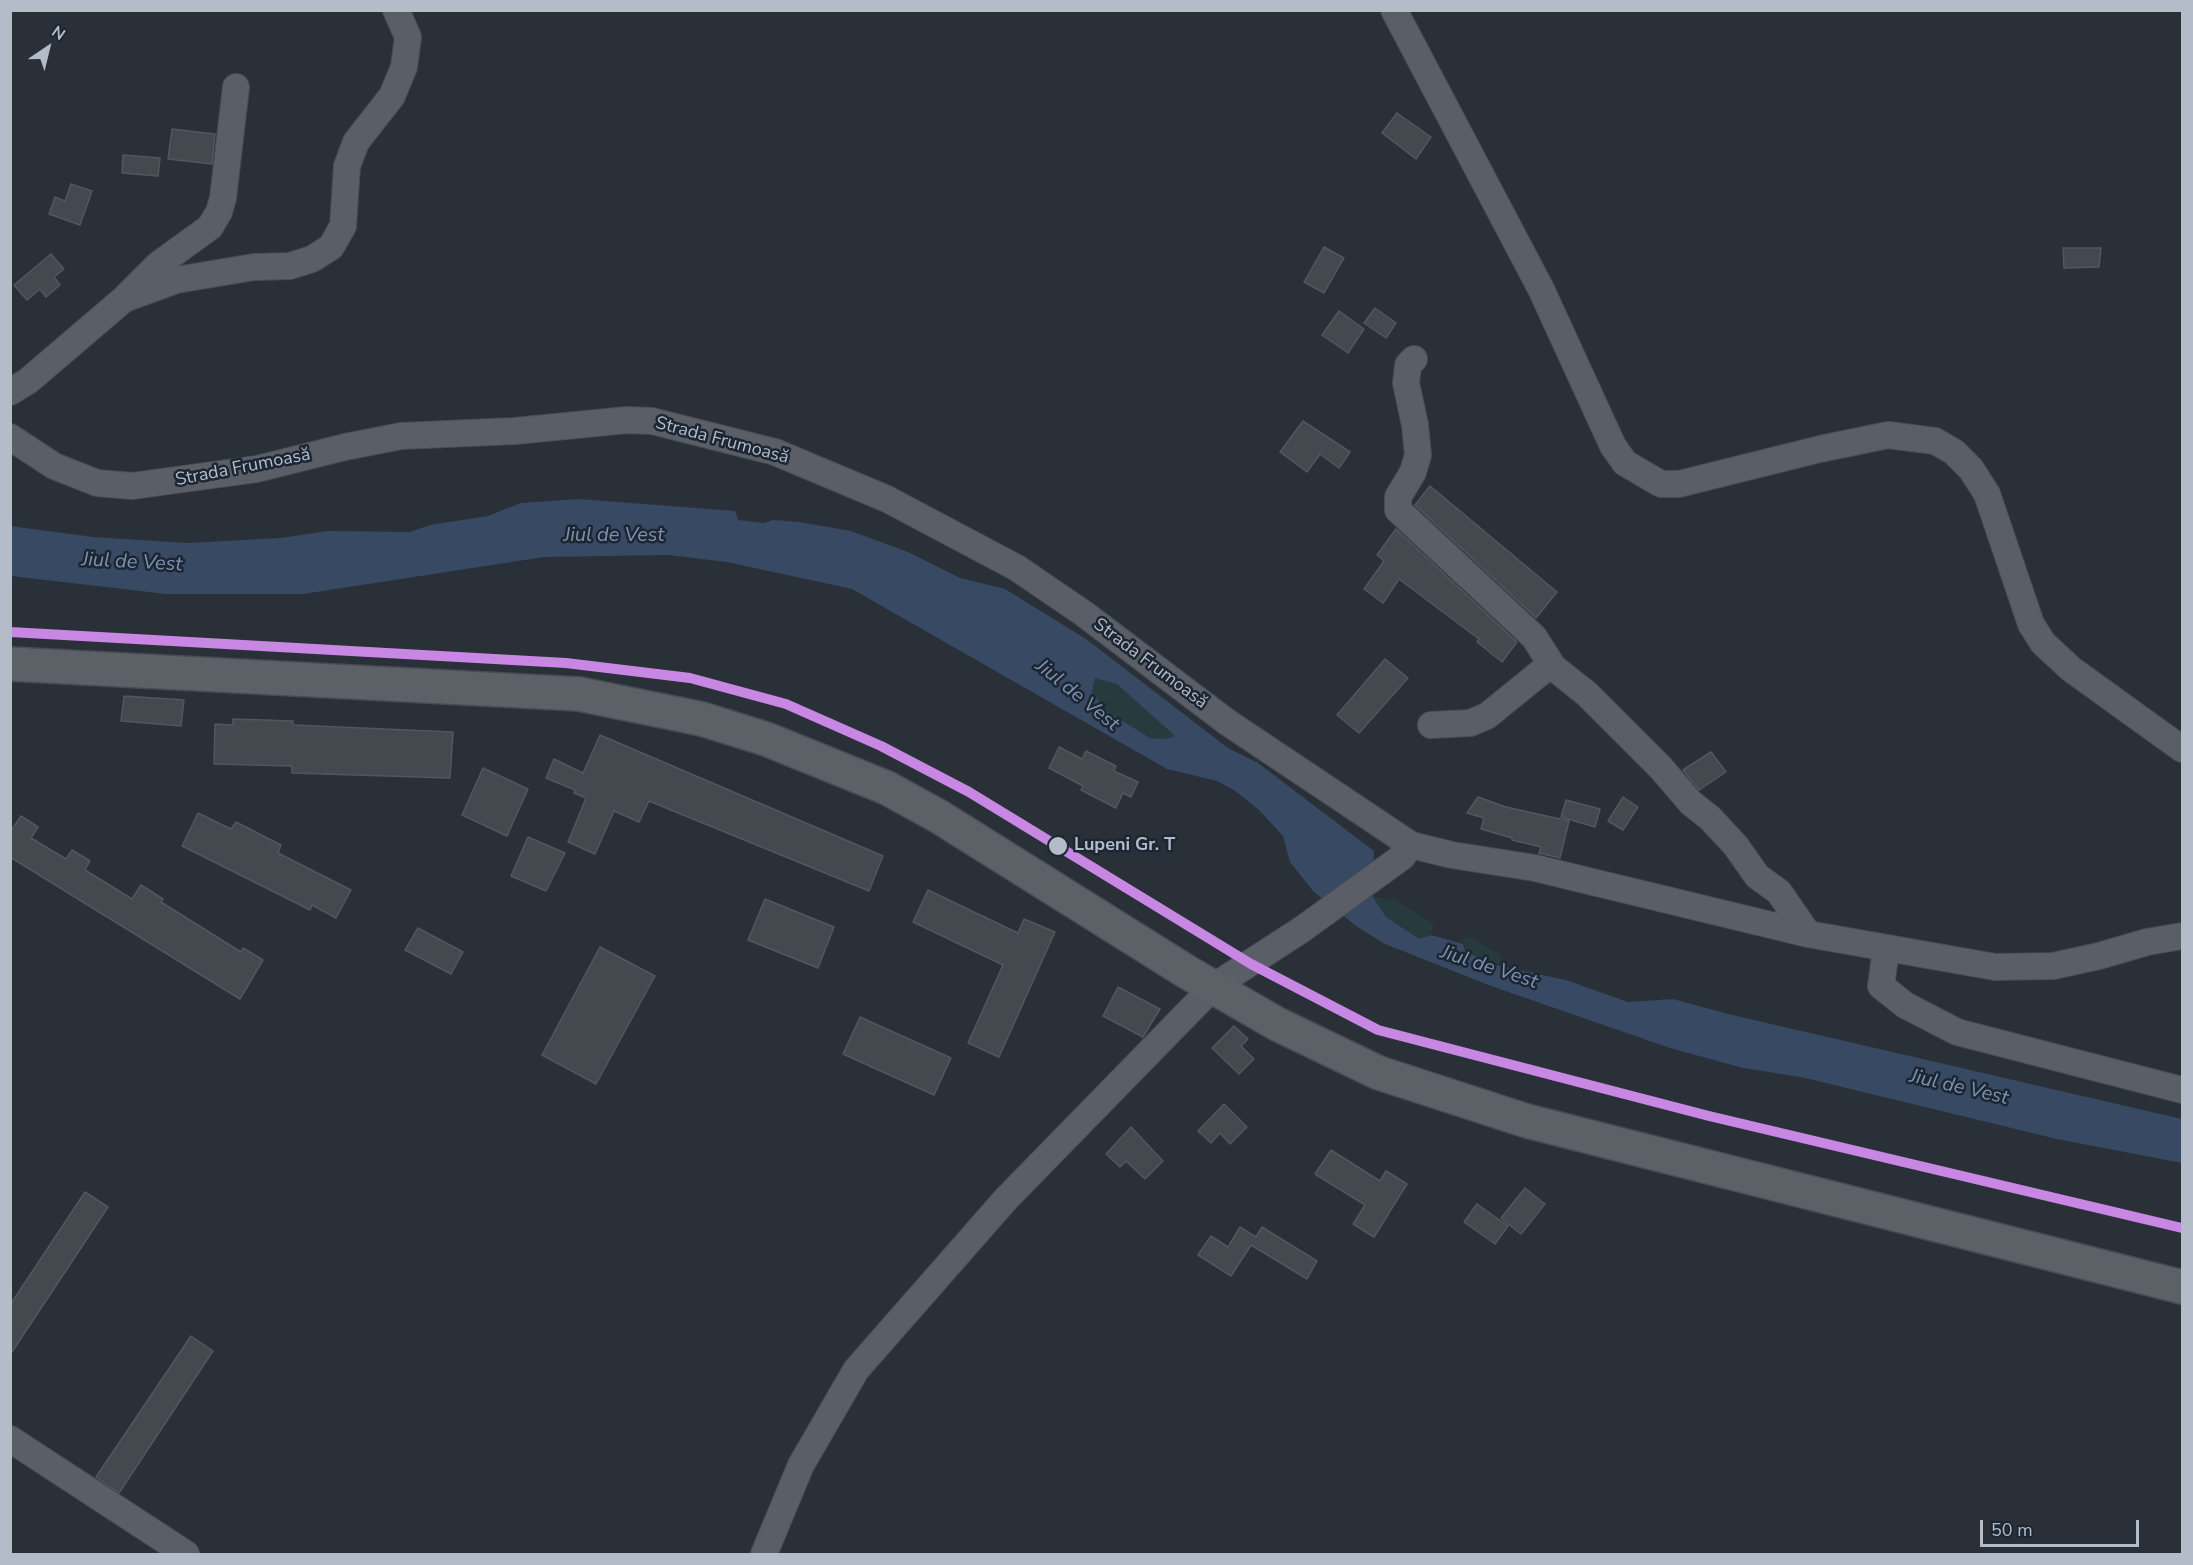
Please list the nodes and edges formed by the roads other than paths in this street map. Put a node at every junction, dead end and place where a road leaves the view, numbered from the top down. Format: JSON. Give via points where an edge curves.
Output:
{"nodes":[{"id":1,"x":396,"y":10,"type":"edge"},
{"id":2,"x":1394,"y":10,"type":"edge"},
{"id":3,"x":236,"y":87,"type":"dead end"},
{"id":4,"x":124,"y":299,"type":"junction"},
{"id":5,"x":1414,"y":359,"type":"dead end"},
{"id":6,"x":10,"y":392,"type":"edge"},
{"id":7,"x":10,"y":437,"type":"edge"},
{"id":8,"x":10,"y":664,"type":"edge"},
{"id":9,"x":1551,"y":664,"type":"junction"},
{"id":10,"x":1431,"y":725,"type":"dead end"},
{"id":11,"x":2182,"y":749,"type":"edge"},
{"id":12,"x":1406,"y":851,"type":"junction"},
{"id":13,"x":1808,"y":934,"type":"junction"},
{"id":14,"x":2182,"y":936,"type":"edge"},
{"id":15,"x":1886,"y":949,"type":"junction"},
{"id":16,"x":1213,"y":987,"type":"junction"},
{"id":17,"x":2182,"y":1090,"type":"edge"},
{"id":18,"x":2182,"y":1287,"type":"edge"},
{"id":19,"x":10,"y":1439,"type":"edge"},
{"id":20,"x":186,"y":1554,"type":"edge"},
{"id":21,"x":764,"y":1554,"type":"edge"}],
"edges":[{"from":1,"to":4,"type":"street","via":[[408,38],[404,68],[392,96],[356,142],[347,166],[343,226],[331,247],[291,266],[254,267],[176,280]]},
{"from":2,"to":11,"type":"street","via":[[1541,289],[1613,446],[1625,463],[1661,484],[1679,484],[1888,435],[1935,441],[1971,469],[1987,494],[2031,624],[2043,644],[2071,669]]},
{"from":3,"to":4,"type":"street","via":[[224,198],[219,212],[210,227],[159,264]]},
{"from":4,"to":6,"type":"street"},
{"from":5,"to":9,"type":"street","via":[[1408,365],[1406,384],[1418,454],[1413,472],[1398,497],[1398,510],[1534,637]]},
{"from":7,"to":12,"type":"street","name":"Strada Frumoasă","via":[[54,466],[97,483],[132,486],[257,469],[401,436],[627,420],[652,421],[775,452],[887,499],[1017,568]]},
{"from":8,"to":16,"type":"main road","via":[[579,694],[702,719],[766,739],[887,788]]},
{"from":9,"to":10,"type":"street","via":[[1487,716],[1470,723]]},
{"from":9,"to":13,"type":"street","via":[[1587,694],[1710,818],[1757,876],[1779,892]]},
{"from":12,"to":13,"type":"street","via":[[1535,868]]},
{"from":12,"to":16,"type":"street","via":[[1301,930]]},
{"from":13,"to":15,"type":"street"},
{"from":14,"to":15,"type":"street","via":[[2053,966],[1995,967]]},
{"from":15,"to":17,"type":"street","via":[[1881,986],[1905,1005],[1957,1032]]},
{"from":16,"to":18,"type":"main road","via":[[1329,1051],[1442,1095],[1539,1124]]},
{"from":16,"to":21,"type":"street","via":[[1006,1199],[856,1370],[801,1466]]},
{"from":19,"to":20,"type":"street"}]}
